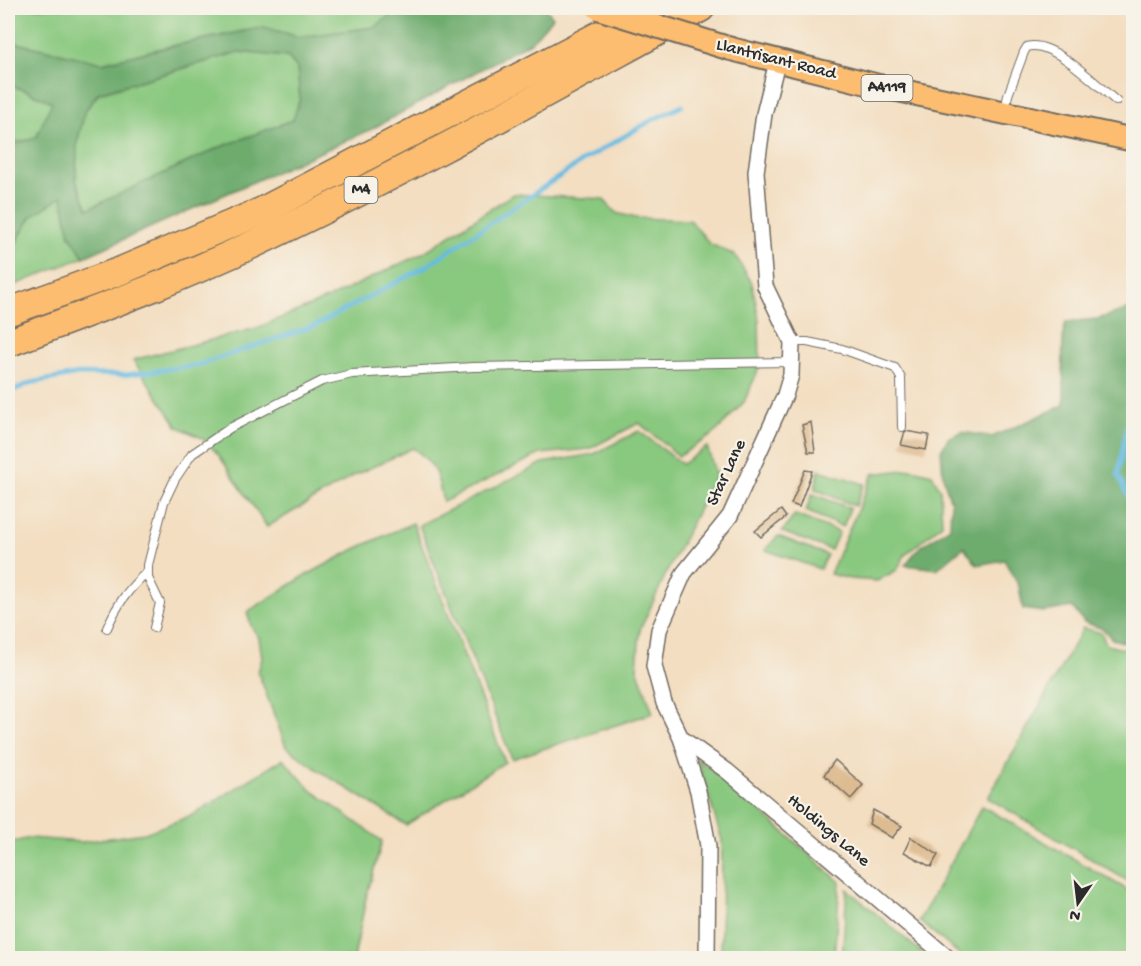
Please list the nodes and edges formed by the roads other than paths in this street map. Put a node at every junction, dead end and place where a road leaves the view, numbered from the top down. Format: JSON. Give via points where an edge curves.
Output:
{"nodes":[{"id":1,"x":598,"y":8,"type":"edge"},
{"id":2,"x":651,"y":8,"type":"edge"},
{"id":3,"x":701,"y":8,"type":"edge"},
{"id":4,"x":777,"y":62,"type":"junction"},
{"id":5,"x":1116,"y":101,"type":"dead end"},
{"id":6,"x":1005,"y":113,"type":"junction"},
{"id":7,"x":1134,"y":140,"type":"edge"},
{"id":8,"x":8,"y":312,"type":"edge"},
{"id":9,"x":792,"y":342,"type":"junction"},
{"id":10,"x":8,"y":343,"type":"edge"},
{"id":11,"x":792,"y":362,"type":"junction"},
{"id":12,"x":902,"y":427,"type":"dead end"},
{"id":13,"x":147,"y":572,"type":"junction"},
{"id":14,"x":107,"y":628,"type":"dead end"},
{"id":15,"x":154,"y":628,"type":"dead end"},
{"id":16,"x":681,"y":738,"type":"junction"},
{"id":17,"x":707,"y":958,"type":"edge"},
{"id":18,"x":948,"y":958,"type":"edge"}],
"edges":[{"from":1,"to":4,"type":"main road","name":"Llantrisant Road","number":"A4119","bridge":true},
{"from":2,"to":8,"type":"highway","number":"M4","via":[[262,211],[120,272]]},
{"from":3,"to":10,"type":"highway","number":"M4","via":[[434,154],[262,240],[135,296]]},
{"from":4,"to":6,"type":"main road","name":"Llantrisant Road","number":"A4119"},
{"from":4,"to":9,"type":"street","name":"Star Lane","via":[[764,114],[756,172],[765,286]]},
{"from":5,"to":6,"type":"lane","via":[[1052,51],[1034,45],[1024,52]]},
{"from":6,"to":7,"type":"main road","name":"Llantrisant Road","number":"A4119"},
{"from":9,"to":11,"type":"street","name":"Star Lane"},
{"from":9,"to":12,"type":"lane","via":[[842,349],[895,368],[901,378]]},
{"from":11,"to":13,"type":"lane","via":[[473,367],[352,374],[322,381],[230,428],[192,454],[164,502]]},
{"from":11,"to":16,"type":"street","name":"Star Lane","via":[[784,395],[730,516],[684,573],[659,630],[654,666],[664,703]]},
{"from":13,"to":14,"type":"lane","via":[[117,605]]},
{"from":13,"to":15,"type":"lane","via":[[159,598]]},
{"from":16,"to":17,"type":"street","name":"Star Lane","via":[[698,792],[708,846]]},
{"from":16,"to":18,"type":"street","name":"Holdings Lane","via":[[727,771]]}]}
